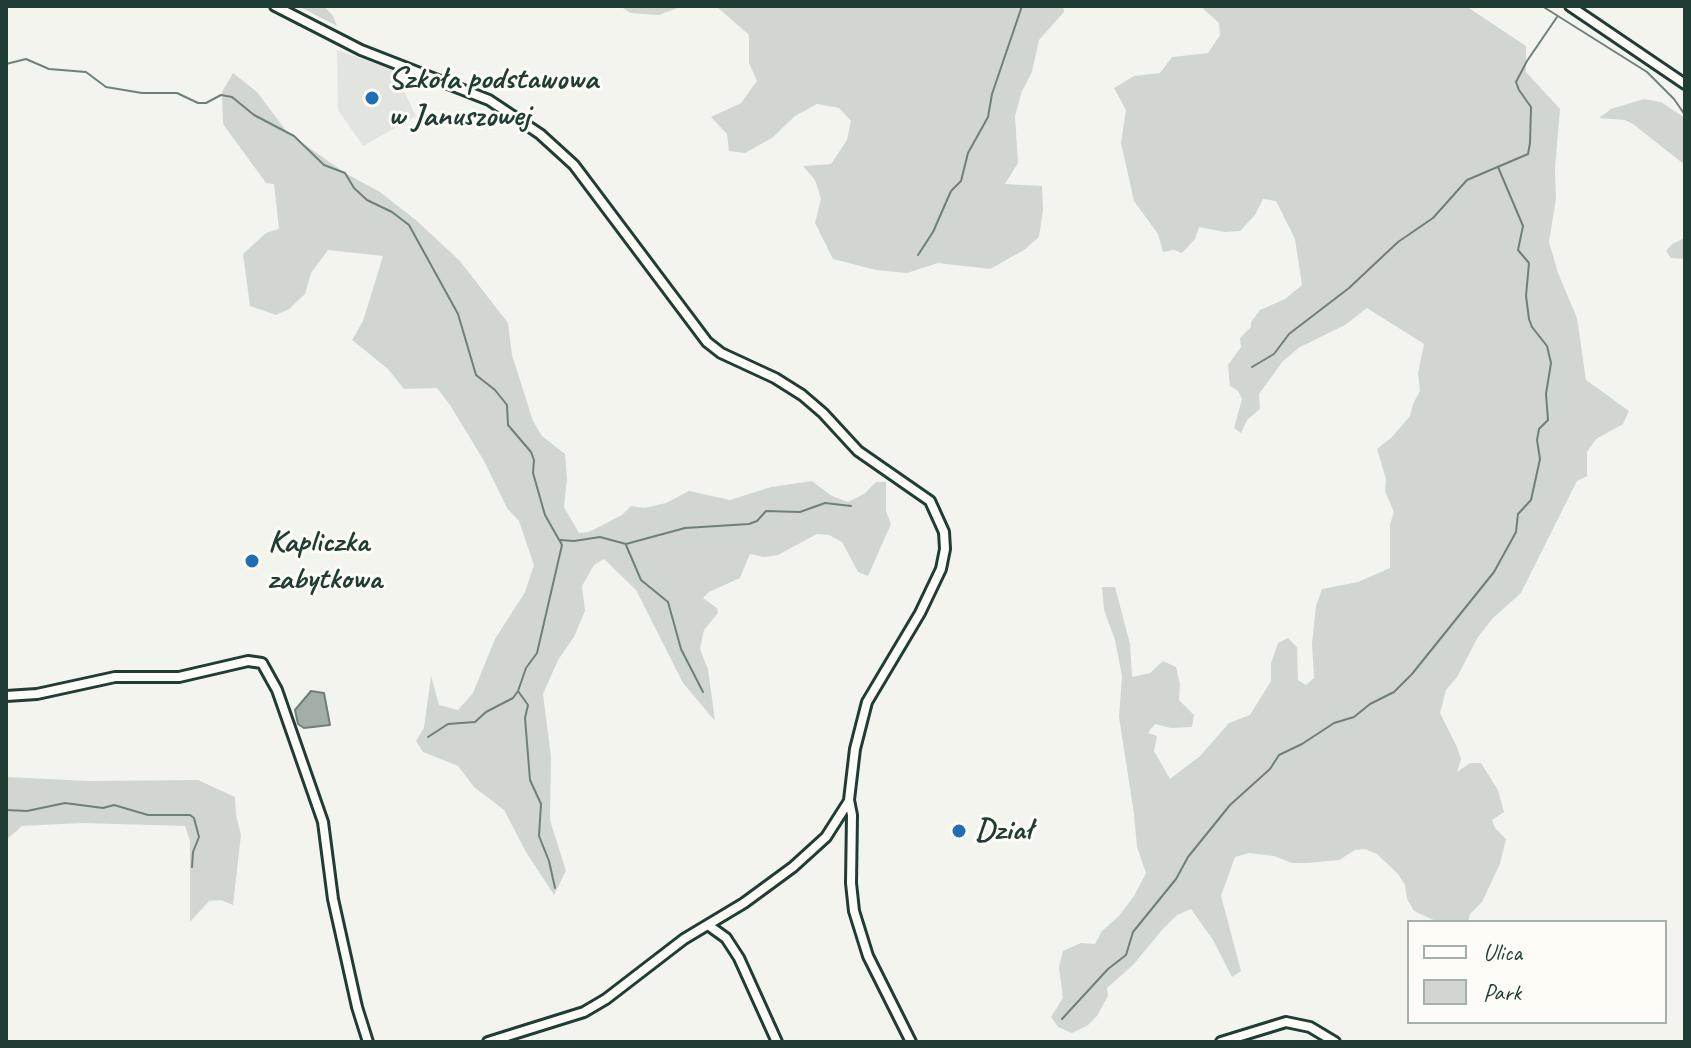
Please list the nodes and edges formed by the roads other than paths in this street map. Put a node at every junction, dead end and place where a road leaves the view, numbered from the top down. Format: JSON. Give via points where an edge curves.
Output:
{"nodes":[{"id":1,"x":275,"y":6,"type":"edge"},
{"id":2,"x":1570,"y":6,"type":"edge"},
{"id":3,"x":1685,"y":84,"type":"edge"},
{"id":4,"x":6,"y":696,"type":"edge"},
{"id":5,"x":849,"y":800,"type":"junction"},
{"id":6,"x":708,"y":925,"type":"junction"},
{"id":7,"x":368,"y":1042,"type":"edge"},
{"id":8,"x":488,"y":1042,"type":"edge"},
{"id":9,"x":777,"y":1042,"type":"edge"},
{"id":10,"x":911,"y":1042,"type":"edge"},
{"id":11,"x":1221,"y":1042,"type":"edge"},
{"id":12,"x":1335,"y":1042,"type":"edge"}],
"edges":[{"from":1,"to":5,"type":"street","via":[[361,50],[489,100],[540,134],[574,165],[707,342],[802,395],[858,451],[930,501],[944,532],[941,569],[867,702]]},
{"from":2,"to":3,"type":"street"},
{"from":4,"to":7,"type":"street","via":[[115,677],[179,677],[248,661],[262,663],[277,690],[323,822],[336,912]]},
{"from":5,"to":6,"type":"street","via":[[826,837],[793,867]]},
{"from":5,"to":10,"type":"street","via":[[854,911],[868,956]]},
{"from":6,"to":8,"type":"street","via":[[584,1012]]},
{"from":6,"to":9,"type":"street","via":[[726,938],[739,958]]},
{"from":11,"to":12,"type":"street","via":[[1286,1022],[1310,1027]]}]}
